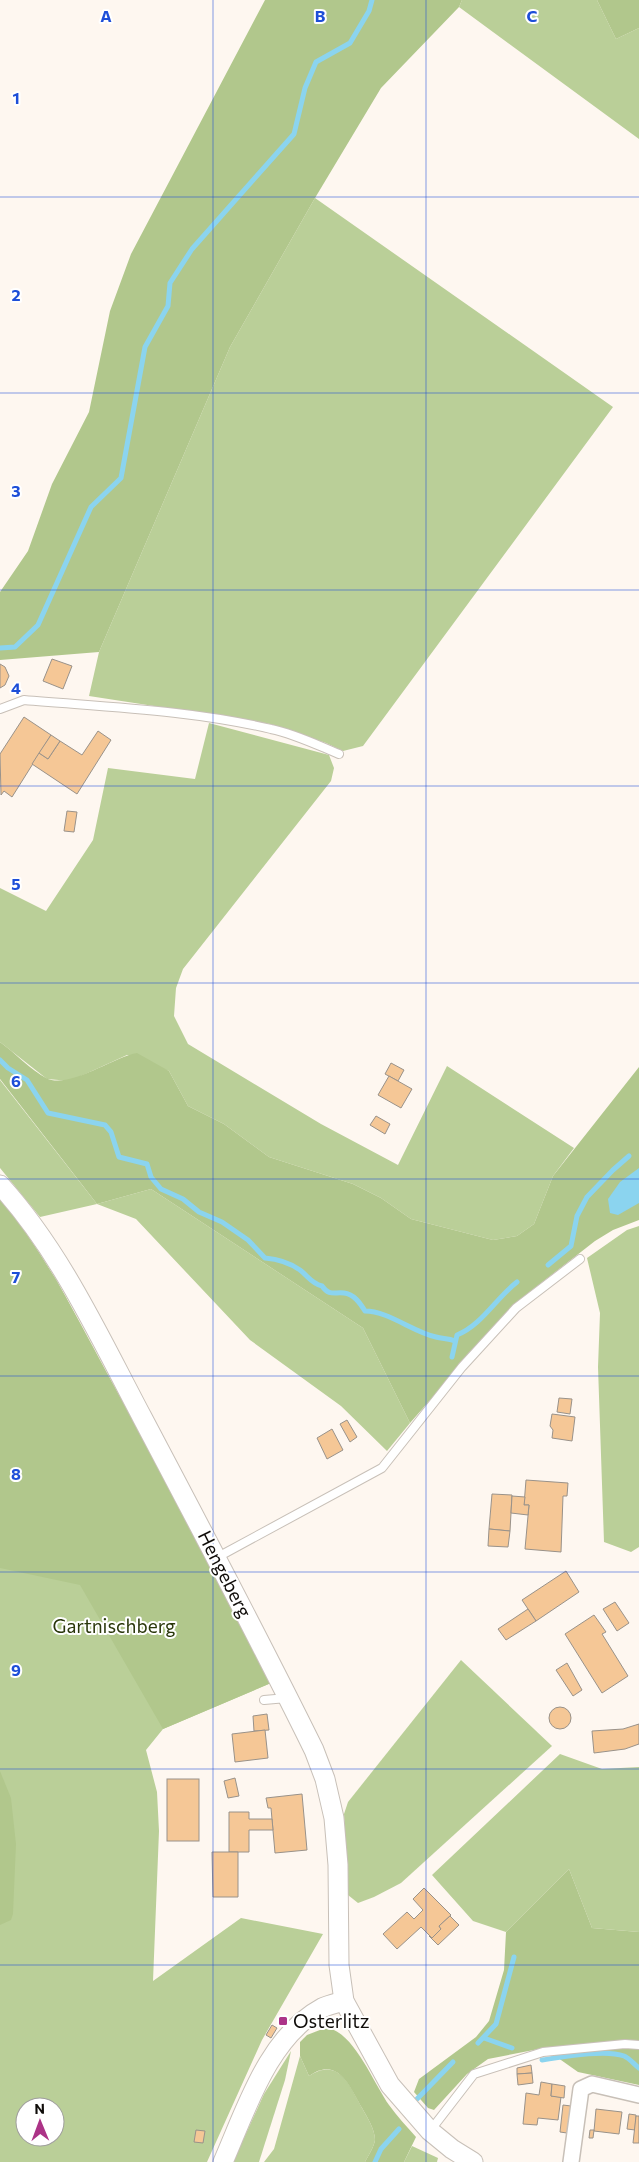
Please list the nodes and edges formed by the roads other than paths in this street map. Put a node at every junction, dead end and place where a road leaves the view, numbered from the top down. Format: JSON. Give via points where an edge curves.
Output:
{"nodes":[{"id":1,"x":0,"y":709,"type":"edge"},
{"id":2,"x":339,"y":754,"type":"dead end"},
{"id":3,"x":0,"y":1185,"type":"edge"},
{"id":4,"x":580,"y":1259,"type":"dead end"},
{"id":5,"x":216,"y":1558,"type":"junction"},
{"id":6,"x":288,"y":1698,"type":"junction"},
{"id":7,"x":264,"y":1700,"type":"dead end"},
{"id":8,"x":344,"y":2000,"type":"junction"},
{"id":9,"x":639,"y":2045,"type":"edge"},
{"id":10,"x":639,"y":2095,"type":"edge"},
{"id":11,"x":430,"y":2131,"type":"junction"},
{"id":12,"x":223,"y":2162,"type":"edge"},
{"id":13,"x":473,"y":2162,"type":"edge"},
{"id":14,"x":571,"y":2162,"type":"edge"}],
"edges":[{"from":1,"to":2,"type":"lane","via":[[24,700],[179,713],[271,729]]},
{"from":3,"to":5,"type":"street","name":"Hengeberg","via":[[45,1243],[79,1299]]},
{"from":4,"to":5,"type":"lane","via":[[516,1308],[462,1367],[382,1468]]},
{"from":5,"to":6,"type":"street","name":"Hengeberg"},
{"from":6,"to":7,"type":"lane"},
{"from":6,"to":8,"type":"street","name":"Hengeberg","via":[[325,1779],[334,1818]]},
{"from":8,"to":11,"type":"street","via":[[390,2085]]},
{"from":8,"to":12,"type":"street","via":[[322,2008],[282,2044],[254,2089]]},
{"from":9,"to":11,"type":"lane","via":[[543,2052],[474,2074]]},
{"from":10,"to":14,"type":"street","via":[[592,2084],[581,2089]]},
{"from":11,"to":13,"type":"street"}]}
